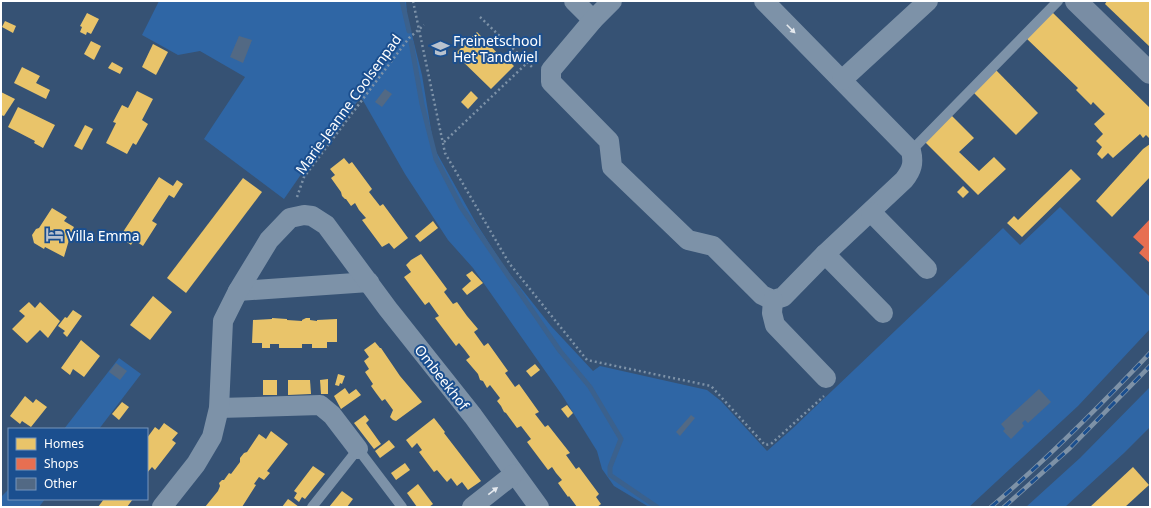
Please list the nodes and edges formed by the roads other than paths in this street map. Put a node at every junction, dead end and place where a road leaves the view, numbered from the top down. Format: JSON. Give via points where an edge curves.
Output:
{"nodes":[{"id":1,"x":574,"y":1,"type":"edge"},
{"id":2,"x":612,"y":1,"type":"edge"},
{"id":3,"x":764,"y":1,"type":"edge"},
{"id":4,"x":1058,"y":1,"type":"edge"},
{"id":5,"x":1076,"y":1,"type":"edge"},
{"id":6,"x":915,"y":5,"type":"edge"},
{"id":7,"x":593,"y":20,"type":"junction"},
{"id":8,"x":1150,"y":73,"type":"edge"},
{"id":9,"x":842,"y":80,"type":"junction"},
{"id":10,"x":911,"y":151,"type":"junction"},
{"id":11,"x":871,"y":212,"type":"junction"},
{"id":12,"x":825,"y":254,"type":"junction"},
{"id":13,"x":927,"y":270,"type":"dead end"},
{"id":14,"x":369,"y":282,"type":"junction"},
{"id":15,"x":238,"y":291,"type":"junction"},
{"id":16,"x":773,"y":300,"type":"junction"},
{"id":17,"x":884,"y":313,"type":"dead end"},
{"id":18,"x":826,"y":378,"type":"road end"},
{"id":19,"x":219,"y":408,"type":"junction"},
{"id":20,"x":358,"y":449,"type":"junction"},
{"id":21,"x":514,"y":474,"type":"junction"},
{"id":22,"x":162,"y":507,"type":"edge"},
{"id":23,"x":312,"y":507,"type":"edge"},
{"id":24,"x":402,"y":507,"type":"edge"},
{"id":25,"x":472,"y":507,"type":"edge"},
{"id":26,"x":538,"y":507,"type":"edge"}],
"edges":[{"from":1,"to":7,"type":"street"},
{"from":2,"to":7,"type":"street"},
{"from":3,"to":9,"type":"street","one_way":true},
{"from":4,"to":10,"type":"lane"},
{"from":5,"to":8,"type":"street"},
{"from":6,"to":9,"type":"street"},
{"from":7,"to":16,"type":"street","via":[[551,70],[551,82],[609,141],[612,167],[688,240],[713,246],[762,295]]},
{"from":9,"to":10,"type":"street"},
{"from":10,"to":11,"type":"street","via":[[911,170]]},
{"from":11,"to":12,"type":"street"},
{"from":11,"to":13,"type":"street"},
{"from":12,"to":16,"type":"street","via":[[783,297]]},
{"from":12,"to":17,"type":"street"},
{"from":14,"to":15,"type":"street"},
{"from":14,"to":15,"type":"street","name":"Ombeekhof","via":[[326,226],[312,216],[304,215],[290,218],[269,240]]},
{"from":14,"to":21,"type":"street","name":"Ombeekhof","via":[[473,416]]},
{"from":15,"to":19,"type":"street","via":[[223,321]]},
{"from":16,"to":18,"type":"street","via":[[772,313],[775,325]]},
{"from":19,"to":20,"type":"street","via":[[320,405],[332,415]]},
{"from":19,"to":22,"type":"street","via":[[212,437],[196,464]]},
{"from":20,"to":23,"type":"lane"},
{"from":20,"to":24,"type":"lane"},
{"from":25,"to":21,"type":"street","one_way":true},
{"from":21,"to":26,"type":"street","name":"Ombeekhof"}]}
